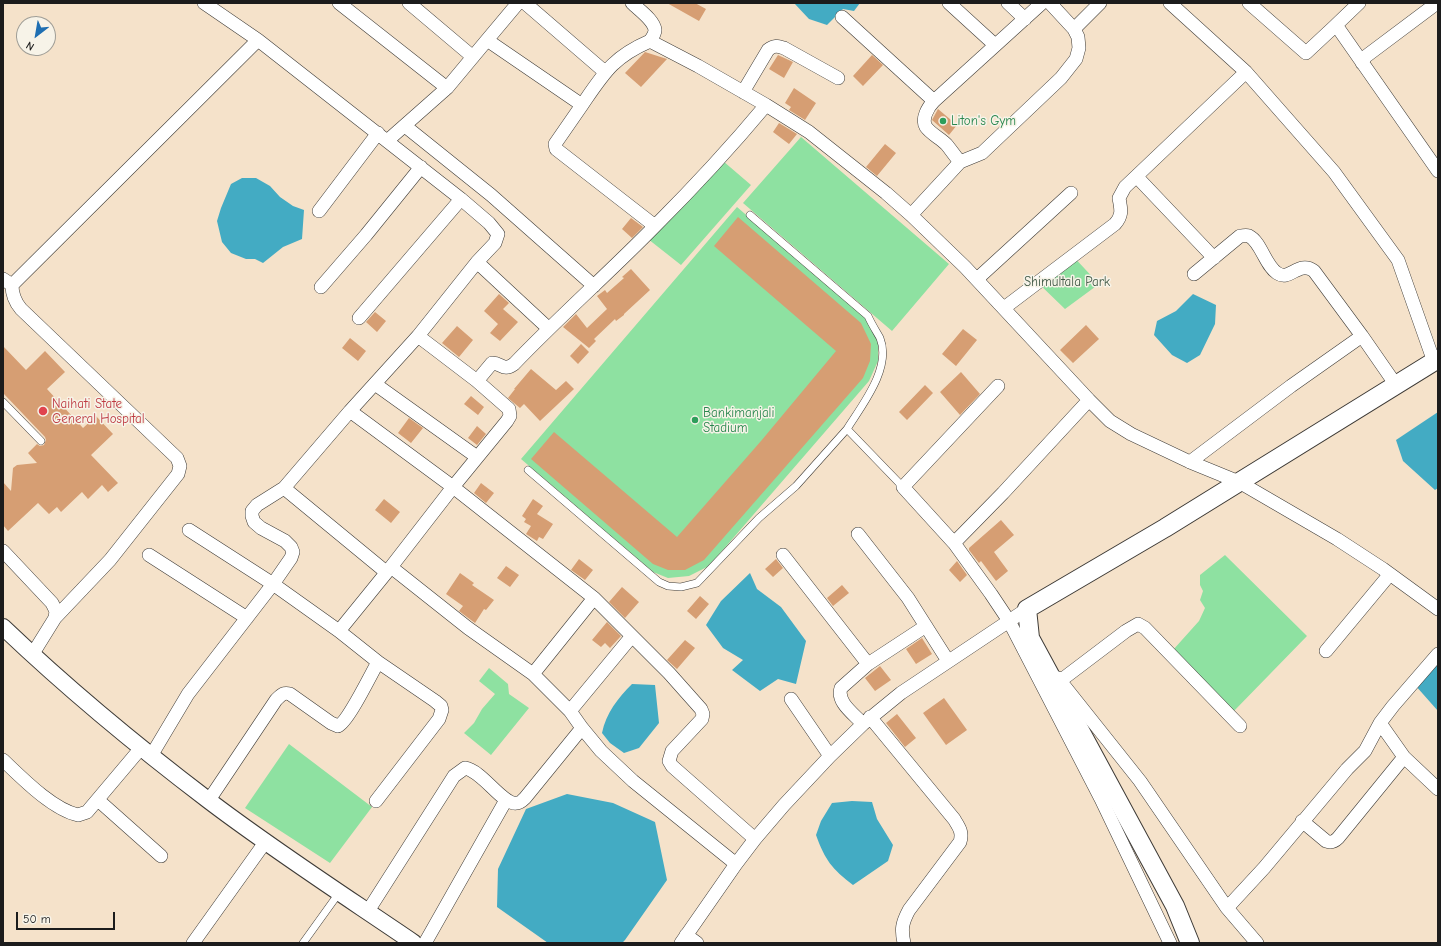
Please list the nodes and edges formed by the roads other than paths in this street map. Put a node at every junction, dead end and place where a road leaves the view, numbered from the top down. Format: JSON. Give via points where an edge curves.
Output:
{"nodes":[{"id":1,"x":204,"y":3,"type":"edge"},
{"id":2,"x":339,"y":3,"type":"edge"},
{"id":3,"x":409,"y":3,"type":"edge"},
{"id":4,"x":518,"y":3,"type":"edge"},
{"id":5,"x":525,"y":3,"type":"edge"},
{"id":6,"x":632,"y":3,"type":"edge"},
{"id":7,"x":949,"y":3,"type":"edge"},
{"id":8,"x":1008,"y":3,"type":"edge"},
{"id":9,"x":1042,"y":3,"type":"edge"},
{"id":10,"x":1050,"y":3,"type":"edge"},
{"id":11,"x":1100,"y":3,"type":"edge"},
{"id":12,"x":1170,"y":3,"type":"edge"},
{"id":13,"x":1249,"y":3,"type":"edge"},
{"id":14,"x":1359,"y":3,"type":"edge"},
{"id":15,"x":1437,"y":3,"type":"edge"},
{"id":16,"x":842,"y":17,"type":"dead end"},
{"id":17,"x":1025,"y":19,"type":"junction"},
{"id":18,"x":1336,"y":25,"type":"junction"},
{"id":19,"x":1074,"y":30,"type":"junction"},
{"id":20,"x":258,"y":40,"type":"junction"},
{"id":21,"x":487,"y":40,"type":"junction"},
{"id":22,"x":650,"y":41,"type":"junction"},
{"id":23,"x":995,"y":46,"type":"junction"},
{"id":24,"x":473,"y":57,"type":"junction"},
{"id":25,"x":1362,"y":63,"type":"junction"},
{"id":26,"x":605,"y":72,"type":"junction"},
{"id":27,"x":1246,"y":72,"type":"junction"},
{"id":28,"x":838,"y":78,"type":"dead end"},
{"id":29,"x":447,"y":88,"type":"junction"},
{"id":30,"x":743,"y":92,"type":"junction"},
{"id":31,"x":934,"y":101,"type":"junction"},
{"id":32,"x":766,"y":105,"type":"junction"},
{"id":33,"x":582,"y":106,"type":"junction"},
{"id":34,"x":405,"y":126,"type":"junction"},
{"id":35,"x":382,"y":137,"type":"junction"},
{"id":36,"x":960,"y":162,"type":"junction"},
{"id":37,"x":421,"y":168,"type":"junction"},
{"id":38,"x":1438,"y":171,"type":"edge"},
{"id":39,"x":1137,"y":176,"type":"junction"},
{"id":40,"x":1071,"y":193,"type":"dead end"},
{"id":41,"x":461,"y":199,"type":"junction"},
{"id":42,"x":319,"y":211,"type":"dead end"},
{"id":43,"x":750,"y":215,"type":"dead end"},
{"id":44,"x":911,"y":215,"type":"junction"},
{"id":45,"x":655,"y":226,"type":"junction"},
{"id":46,"x":1214,"y":258,"type":"junction"},
{"id":47,"x":477,"y":262,"type":"junction"},
{"id":48,"x":1194,"y":274,"type":"dead end"},
{"id":49,"x":977,"y":279,"type":"junction"},
{"id":50,"x":8,"y":282,"type":"edge"},
{"id":51,"x":594,"y":286,"type":"junction"},
{"id":52,"x":321,"y":287,"type":"dead end"},
{"id":53,"x":1004,"y":308,"type":"junction"},
{"id":54,"x":359,"y":318,"type":"dead end"},
{"id":55,"x":548,"y":328,"type":"junction"},
{"id":56,"x":418,"y":336,"type":"junction"},
{"id":57,"x":1362,"y":336,"type":"junction"},
{"id":58,"x":1436,"y":361,"type":"edge"},
{"id":59,"x":477,"y":382,"type":"junction"},
{"id":60,"x":375,"y":384,"type":"junction"},
{"id":61,"x":1396,"y":385,"type":"junction"},
{"id":62,"x":998,"y":386,"type":"dead end"},
{"id":63,"x":1089,"y":400,"type":"junction"},
{"id":64,"x":3,"y":402,"type":"edge"},
{"id":65,"x":350,"y":411,"type":"junction"},
{"id":66,"x":847,"y":429,"type":"junction"},
{"id":67,"x":41,"y":442,"type":"dead end"},
{"id":68,"x":477,"y":457,"type":"junction"},
{"id":69,"x":1190,"y":462,"type":"junction"},
{"id":70,"x":528,"y":470,"type":"dead end"},
{"id":71,"x":1239,"y":482,"type":"junction"},
{"id":72,"x":453,"y":487,"type":"junction"},
{"id":73,"x":903,"y":487,"type":"junction"},
{"id":74,"x":284,"y":488,"type":"junction"},
{"id":75,"x":189,"y":530,"type":"dead end"},
{"id":76,"x":858,"y":534,"type":"dead end"},
{"id":77,"x":954,"y":543,"type":"junction"},
{"id":78,"x":3,"y":551,"type":"edge"},
{"id":79,"x":149,"y":555,"type":"dead end"},
{"id":80,"x":783,"y":555,"type":"dead end"},
{"id":81,"x":389,"y":569,"type":"junction"},
{"id":82,"x":1390,"y":574,"type":"junction"},
{"id":83,"x":273,"y":584,"type":"junction"},
{"id":84,"x":594,"y":598,"type":"junction"},
{"id":85,"x":1027,"y":609,"type":"junction"},
{"id":86,"x":1438,"y":609,"type":"edge"},
{"id":87,"x":56,"y":618,"type":"junction"},
{"id":88,"x":247,"y":618,"type":"junction"},
{"id":89,"x":1009,"y":621,"type":"junction"},
{"id":90,"x":926,"y":626,"type":"junction"},
{"id":91,"x":3,"y":627,"type":"edge"},
{"id":92,"x":339,"y":631,"type":"junction"},
{"id":93,"x":632,"y":636,"type":"junction"},
{"id":94,"x":1035,"y":648,"type":"junction"},
{"id":95,"x":1326,"y":651,"type":"dead end"},
{"id":96,"x":1438,"y":654,"type":"edge"},
{"id":97,"x":32,"y":655,"type":"junction"},
{"id":98,"x":948,"y":661,"type":"junction"},
{"id":99,"x":378,"y":662,"type":"junction"},
{"id":100,"x":868,"y":664,"type":"junction"},
{"id":101,"x":533,"y":674,"type":"junction"},
{"id":102,"x":1060,"y":680,"type":"junction"},
{"id":103,"x":791,"y":699,"type":"dead end"},
{"id":104,"x":570,"y":711,"type":"junction"},
{"id":105,"x":866,"y":721,"type":"junction"},
{"id":106,"x":1380,"y":723,"type":"junction"},
{"id":107,"x":1240,"y":726,"type":"dead end"},
{"id":108,"x":582,"y":728,"type":"junction"},
{"id":109,"x":146,"y":752,"type":"junction"},
{"id":110,"x":830,"y":756,"type":"junction"},
{"id":111,"x":1404,"y":757,"type":"junction"},
{"id":112,"x":3,"y":760,"type":"edge"},
{"id":113,"x":1438,"y":789,"type":"edge"},
{"id":114,"x":98,"y":800,"type":"junction"},
{"id":115,"x":209,"y":800,"type":"junction"},
{"id":116,"x":506,"y":800,"type":"junction"},
{"id":117,"x":376,"y":801,"type":"dead end"},
{"id":118,"x":1302,"y":822,"type":"junction"},
{"id":119,"x":755,"y":839,"type":"junction"},
{"id":120,"x":266,"y":841,"type":"junction"},
{"id":121,"x":161,"y":856,"type":"dead end"},
{"id":122,"x":736,"y":864,"type":"junction"},
{"id":123,"x":339,"y":893,"type":"junction"},
{"id":124,"x":1227,"y":908,"type":"junction"},
{"id":125,"x":368,"y":911,"type":"junction"},
{"id":126,"x":688,"y":940,"type":"edge"},
{"id":127,"x":193,"y":943,"type":"edge"},
{"id":128,"x":303,"y":943,"type":"edge"},
{"id":129,"x":414,"y":943,"type":"edge"},
{"id":130,"x":425,"y":943,"type":"edge"},
{"id":131,"x":904,"y":943,"type":"edge"},
{"id":132,"x":1170,"y":943,"type":"edge"},
{"id":133,"x":1190,"y":943,"type":"edge"},
{"id":134,"x":1257,"y":943,"type":"edge"}],
"edges":[{"from":1,"to":20,"type":"street"},
{"from":2,"to":29,"type":"street"},
{"from":3,"to":24,"type":"street"},
{"from":4,"to":21,"type":"street"},
{"from":5,"to":26,"type":"street"},
{"from":6,"to":22,"type":"street","via":[[655,28]]},
{"from":7,"to":23,"type":"street"},
{"from":8,"to":17,"type":"street"},
{"from":9,"to":17,"type":"street"},
{"from":10,"to":19,"type":"street"},
{"from":11,"to":19,"type":"street"},
{"from":12,"to":27,"type":"street"},
{"from":13,"to":18,"type":"street","via":[[1306,54]]},
{"from":14,"to":18,"type":"street"},
{"from":15,"to":25,"type":"street","via":[[1365,58]]},
{"from":16,"to":31,"type":"street"},
{"from":17,"to":23,"type":"street"},
{"from":18,"to":25,"type":"street"},
{"from":19,"to":36,"type":"street","via":[[1080,48],[1076,59],[1061,78],[982,153]]},
{"from":20,"to":35,"type":"street"},
{"from":20,"to":50,"type":"street"},
{"from":21,"to":24,"type":"street"},
{"from":21,"to":33,"type":"street"},
{"from":22,"to":26,"type":"street","via":[[626,53]]},
{"from":22,"to":30,"type":"street"},
{"from":23,"to":31,"type":"street"},
{"from":24,"to":29,"type":"street"},
{"from":25,"to":38,"type":"street"},
{"from":26,"to":33,"type":"street"},
{"from":27,"to":39,"type":"street"},
{"from":27,"to":58,"type":"street","via":[[1334,172],[1398,260]]},
{"from":28,"to":30,"type":"street","via":[[777,46],[768,50]]},
{"from":29,"to":34,"type":"street"},
{"from":30,"to":32,"type":"street"},
{"from":31,"to":36,"type":"street","via":[[929,106],[924,121],[926,127]]},
{"from":32,"to":44,"type":"street","via":[[809,132]]},
{"from":32,"to":45,"type":"street","via":[[736,142]]},
{"from":33,"to":45,"type":"street","via":[[555,144],[556,149]]},
{"from":34,"to":35,"type":"street"},
{"from":34,"to":51,"type":"street","via":[[491,195]]},
{"from":35,"to":37,"type":"street"},
{"from":35,"to":42,"type":"street"},
{"from":36,"to":44,"type":"street"},
{"from":37,"to":41,"type":"street"},
{"from":37,"to":52,"type":"street"},
{"from":39,"to":46,"type":"street"},
{"from":39,"to":53,"type":"street","via":[[1119,198],[1122,213],[1115,224]]},
{"from":40,"to":49,"type":"street"},
{"from":41,"to":47,"type":"street","via":[[493,226],[498,234],[495,243]]},
{"from":41,"to":54,"type":"street"},
{"from":43,"to":66,"type":"lane","via":[[868,316],[880,339],[883,352],[877,379]]},
{"from":44,"to":49,"type":"street"},
{"from":45,"to":51,"type":"street"},
{"from":46,"to":48,"type":"street"},
{"from":46,"to":57,"type":"street","via":[[1240,236],[1250,236],[1278,273],[1288,274],[1303,267],[1314,271]]},
{"from":47,"to":55,"type":"street"},
{"from":47,"to":56,"type":"street"},
{"from":49,"to":53,"type":"street"},
{"from":50,"to":87,"type":"street","via":[[21,309],[177,458],[180,466],[178,474],[110,560]]},
{"from":51,"to":55,"type":"street"},
{"from":53,"to":63,"type":"street"},
{"from":55,"to":59,"type":"street","via":[[514,364],[506,368],[492,363]]},
{"from":56,"to":59,"type":"street"},
{"from":56,"to":60,"type":"street"},
{"from":57,"to":61,"type":"street"},
{"from":57,"to":69,"type":"street"},
{"from":58,"to":61,"type":"main road"},
{"from":59,"to":68,"type":"street","via":[[504,403],[509,409],[510,416]]},
{"from":60,"to":65,"type":"street"},
{"from":60,"to":68,"type":"street"},
{"from":61,"to":71,"type":"main road"},
{"from":62,"to":73,"type":"street"},
{"from":63,"to":69,"type":"street","via":[[1119,428]]},
{"from":63,"to":77,"type":"street"},
{"from":64,"to":67,"type":"lane"},
{"from":65,"to":72,"type":"street"},
{"from":65,"to":74,"type":"street"},
{"from":66,"to":70,"type":"lane","via":[[796,486],[759,518],[696,583],[681,587],[659,582]]},
{"from":66,"to":73,"type":"lane"},
{"from":68,"to":72,"type":"street"},
{"from":69,"to":71,"type":"street"},
{"from":71,"to":82,"type":"street","via":[[1337,539]]},
{"from":71,"to":85,"type":"main road"},
{"from":72,"to":81,"type":"street"},
{"from":72,"to":84,"type":"street"},
{"from":73,"to":77,"type":"street"},
{"from":74,"to":81,"type":"street"},
{"from":74,"to":83,"type":"street","via":[[252,511],[254,522],[285,541],[293,552]]},
{"from":75,"to":83,"type":"street"},
{"from":76,"to":90,"type":"street","via":[[908,598]]},
{"from":77,"to":89,"type":"street"},
{"from":78,"to":87,"type":"street","via":[[52,603]]},
{"from":79,"to":88,"type":"street"},
{"from":80,"to":100,"type":"street"},
{"from":81,"to":92,"type":"street"},
{"from":81,"to":101,"type":"street"},
{"from":82,"to":86,"type":"street"},
{"from":82,"to":95,"type":"street"},
{"from":83,"to":88,"type":"street"},
{"from":83,"to":92,"type":"street"},
{"from":84,"to":93,"type":"street"},
{"from":84,"to":101,"type":"street"},
{"from":85,"to":89,"type":"street"},
{"from":85,"to":94,"type":"main road","via":[[1030,638]]},
{"from":87,"to":97,"type":"street"},
{"from":88,"to":109,"type":"street"},
{"from":89,"to":98,"type":"street"},
{"from":89,"to":132,"type":"street","via":[[1101,799]]},
{"from":90,"to":98,"type":"street"},
{"from":90,"to":100,"type":"street"},
{"from":91,"to":97,"type":"street"},
{"from":92,"to":99,"type":"street"},
{"from":93,"to":104,"type":"street"},
{"from":93,"to":119,"type":"street","via":[[702,709],[703,714],[699,723],[672,750],[669,761],[672,766]]},
{"from":94,"to":102,"type":"street"},
{"from":94,"to":133,"type":"main road","via":[[1174,906]]},
{"from":96,"to":106,"type":"street"},
{"from":97,"to":109,"type":"street"},
{"from":98,"to":105,"type":"street"},
{"from":99,"to":115,"type":"street","via":[[351,711],[338,726],[290,694],[281,695]]},
{"from":99,"to":117,"type":"street","via":[[435,701],[442,710],[438,719]]},
{"from":100,"to":105,"type":"street","via":[[839,692],[843,703]]},
{"from":101,"to":104,"type":"street"},
{"from":102,"to":107,"type":"street","via":[[1138,624],[1145,628]]},
{"from":102,"to":124,"type":"street","via":[[1140,782]]},
{"from":103,"to":110,"type":"street"},
{"from":104,"to":108,"type":"street"},
{"from":105,"to":110,"type":"street"},
{"from":105,"to":131,"type":"street","via":[[954,819],[962,836],[904,919],[901,929]]},
{"from":106,"to":111,"type":"street"},
{"from":106,"to":118,"type":"street","via":[[1365,750]]},
{"from":108,"to":116,"type":"street","via":[[521,802],[518,804]]},
{"from":108,"to":122,"type":"street","via":[[634,781]]},
{"from":109,"to":114,"type":"street"},
{"from":109,"to":115,"type":"street"},
{"from":110,"to":119,"type":"street"},
{"from":111,"to":113,"type":"street"},
{"from":111,"to":118,"type":"street","via":[[1334,842],[1326,841]]},
{"from":112,"to":114,"type":"street","via":[[37,791],[72,814],[84,814]]},
{"from":114,"to":121,"type":"street"},
{"from":115,"to":120,"type":"street"},
{"from":116,"to":125,"type":"street","via":[[475,772],[465,768],[460,771],[454,776]]},
{"from":116,"to":130,"type":"street"},
{"from":118,"to":124,"type":"street"},
{"from":119,"to":122,"type":"street"},
{"from":120,"to":123,"type":"street"},
{"from":120,"to":127,"type":"street"},
{"from":122,"to":126,"type":"street"},
{"from":123,"to":125,"type":"street"},
{"from":123,"to":128,"type":"lane"},
{"from":124,"to":134,"type":"street"},
{"from":125,"to":129,"type":"street"}]}
